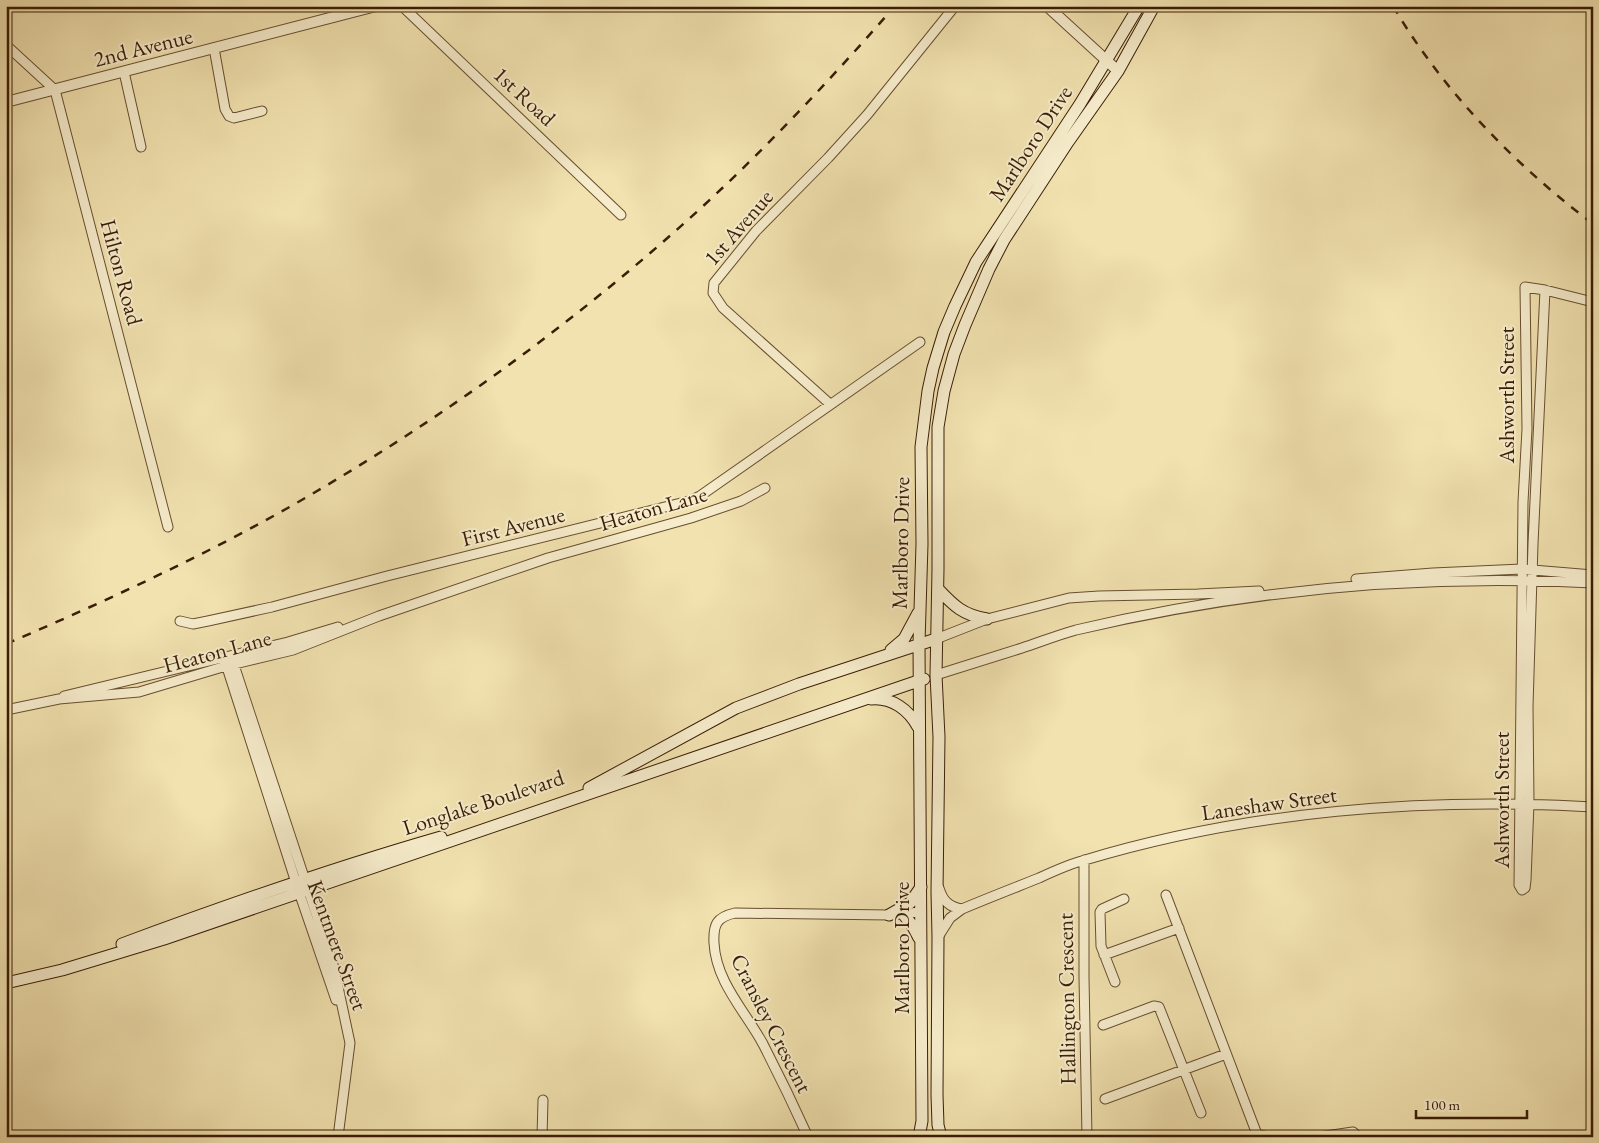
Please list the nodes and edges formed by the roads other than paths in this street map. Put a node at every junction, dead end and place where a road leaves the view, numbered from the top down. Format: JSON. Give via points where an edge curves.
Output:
{"nodes":[{"id":1,"x":376,"y":6,"type":"edge"},
{"id":2,"x":402,"y":6,"type":"edge"},
{"id":3,"x":955,"y":6,"type":"edge"},
{"id":4,"x":1047,"y":6,"type":"edge"},
{"id":5,"x":1138,"y":6,"type":"edge"},
{"id":6,"x":1154,"y":6,"type":"edge"},
{"id":7,"x":6,"y":45,"type":"edge"},
{"id":8,"x":214,"y":48,"type":"junction"},
{"id":9,"x":1106,"y":60,"type":"junction"},
{"id":10,"x":1118,"y":71,"type":"junction"},
{"id":11,"x":124,"y":72,"type":"junction"},
{"id":12,"x":54,"y":90,"type":"junction"},
{"id":13,"x":6,"y":102,"type":"edge"},
{"id":14,"x":262,"y":111,"type":"dead end"},
{"id":15,"x":141,"y":147,"type":"dead end"},
{"id":16,"x":621,"y":215,"type":"dead end"},
{"id":17,"x":1545,"y":290,"type":"junction"},
{"id":18,"x":1593,"y":302,"type":"edge"},
{"id":19,"x":920,"y":342,"type":"dead end"},
{"id":20,"x":830,"y":404,"type":"junction"},
{"id":21,"x":765,"y":488,"type":"dead end"},
{"id":22,"x":168,"y":527,"type":"dead end"},
{"id":23,"x":1522,"y":569,"type":"junction"},
{"id":24,"x":1534,"y":569,"type":"junction"},
{"id":25,"x":1593,"y":575,"type":"edge"},
{"id":26,"x":1522,"y":581,"type":"junction"},
{"id":27,"x":1533,"y":581,"type":"junction"},
{"id":28,"x":1593,"y":583,"type":"edge"},
{"id":29,"x":938,"y":589,"type":"junction"},
{"id":30,"x":1276,"y":592,"type":"junction"},
{"id":31,"x":920,"y":610,"type":"junction"},
{"id":32,"x":987,"y":619,"type":"junction"},
{"id":33,"x":180,"y":621,"type":"dead end"},
{"id":34,"x":936,"y":639,"type":"junction"},
{"id":35,"x":919,"y":643,"type":"junction"},
{"id":36,"x":881,"y":656,"type":"junction"},
{"id":37,"x":229,"y":661,"type":"junction"},
{"id":38,"x":936,"y":675,"type":"junction"},
{"id":39,"x":919,"y":681,"type":"junction"},
{"id":40,"x":59,"y":699,"type":"junction"},
{"id":41,"x":858,"y":701,"type":"junction"},
{"id":42,"x":6,"y":710,"type":"edge"},
{"id":43,"x":919,"y":729,"type":"junction"},
{"id":44,"x":594,"y":789,"type":"junction"},
{"id":45,"x":1524,"y":804,"type":"junction"},
{"id":46,"x":1593,"y":807,"type":"edge"},
{"id":47,"x":1084,"y":860,"type":"junction"},
{"id":48,"x":302,"y":886,"type":"junction"},
{"id":49,"x":921,"y":887,"type":"junction"},
{"id":50,"x":937,"y":887,"type":"junction"},
{"id":51,"x":1166,"y":895,"type":"dead end"},
{"id":52,"x":1124,"y":899,"type":"dead end"},
{"id":53,"x":962,"y":909,"type":"junction"},
{"id":54,"x":920,"y":912,"type":"junction"},
{"id":55,"x":889,"y":915,"type":"junction"},
{"id":56,"x":904,"y":915,"type":"junction"},
{"id":57,"x":1178,"y":928,"type":"junction"},
{"id":58,"x":938,"y":937,"type":"junction"},
{"id":59,"x":921,"y":942,"type":"junction"},
{"id":60,"x":1104,"y":955,"type":"junction"},
{"id":61,"x":1115,"y":982,"type":"dead end"},
{"id":62,"x":6,"y":983,"type":"edge"},
{"id":63,"x":1103,"y":1025,"type":"dead end"},
{"id":64,"x":1226,"y":1054,"type":"junction"},
{"id":65,"x":1184,"y":1070,"type":"junction"},
{"id":66,"x":1106,"y":1099,"type":"dead end"},
{"id":67,"x":543,"y":1100,"type":"dead end"},
{"id":68,"x":1201,"y":1112,"type":"dead end"},
{"id":69,"x":338,"y":1137,"type":"edge"},
{"id":70,"x":542,"y":1137,"type":"edge"},
{"id":71,"x":808,"y":1137,"type":"edge"},
{"id":72,"x":919,"y":1137,"type":"edge"},
{"id":73,"x":941,"y":1137,"type":"edge"},
{"id":74,"x":1087,"y":1137,"type":"edge"},
{"id":75,"x":1258,"y":1137,"type":"edge"},
{"id":76,"x":1268,"y":1137,"type":"edge"},
{"id":77,"x":1318,"y":1137,"type":"edge"},
{"id":78,"x":1360,"y":1137,"type":"edge"}],
"edges":[{"from":1,"to":8,"type":"street","name":"2nd Avenue"},
{"from":2,"to":16,"type":"street","name":"1st Road"},
{"from":3,"to":20,"type":"street","name":"1st Avenue","via":[[867,114],[756,231],[714,283],[713,293],[723,308]]},
{"from":4,"to":9,"type":"street"},
{"from":5,"to":9,"type":"main road","name":"Marlboro Drive"},
{"from":6,"to":10,"type":"main road","name":"Marlboro Drive"},
{"from":7,"to":12,"type":"street"},
{"from":8,"to":11,"type":"street","name":"2nd Avenue"},
{"from":8,"to":14,"type":"street","via":[[225,110],[229,116],[234,118]]},
{"from":9,"to":10,"type":"street"},
{"from":9,"to":31,"type":"main road","name":"Marlboro Drive","via":[[976,262],[944,332],[930,383],[921,447]]},
{"from":10,"to":29,"type":"main road","name":"Marlboro Drive","via":[[1004,240],[954,354],[938,427]]},
{"from":11,"to":12,"type":"street","name":"2nd Avenue"},
{"from":11,"to":15,"type":"street"},
{"from":12,"to":13,"type":"street","name":"2nd Avenue"},
{"from":12,"to":22,"type":"street","name":"Hilton Road"},
{"from":17,"to":18,"type":"street"},
{"from":17,"to":23,"type":"street","name":"Ashworth Street","via":[[1525,287],[1527,430]]},
{"from":17,"to":24,"type":"street","name":"Ashworth Street"},
{"from":19,"to":20,"type":"street"},
{"from":20,"to":33,"type":"street","name":"First Avenue","via":[[690,501],[272,607],[193,624]]},
{"from":21,"to":37,"type":"street","name":"Heaton Lane","via":[[741,501],[548,558],[379,616],[293,650]]},
{"from":23,"to":24,"type":"street"},
{"from":23,"to":26,"type":"street","name":"Ashworth Street"},
{"from":23,"to":30,"type":"street","via":[[1433,572],[1349,580]]},
{"from":24,"to":25,"type":"street"},
{"from":24,"to":27,"type":"street","name":"Ashworth Street"},
{"from":26,"to":27,"type":"street"},
{"from":26,"to":30,"type":"street","via":[[1441,581]]},
{"from":26,"to":45,"type":"street","name":"Ashworth Street"},
{"from":27,"to":28,"type":"street"},
{"from":27,"to":45,"type":"street","name":"Ashworth Street"},
{"from":29,"to":32,"type":"main road","via":[[966,614]]},
{"from":29,"to":34,"type":"main road","name":"Marlboro Drive"},
{"from":30,"to":32,"type":"street","via":[[1069,598]]},
{"from":30,"to":38,"type":"street","via":[[1074,631]]},
{"from":31,"to":35,"type":"main road","name":"Marlboro Drive"},
{"from":31,"to":36,"type":"main road","via":[[904,639]]},
{"from":32,"to":34,"type":"street"},
{"from":34,"to":35,"type":"main road","name":"Longlake Boulevard"},
{"from":34,"to":38,"type":"main road","name":"Marlboro Drive"},
{"from":35,"to":36,"type":"main road","name":"Longlake Boulevard"},
{"from":35,"to":39,"type":"main road","name":"Marlboro Drive"},
{"from":36,"to":44,"type":"main road","name":"Longlake Boulevard","via":[[736,708]]},
{"from":37,"to":40,"type":"street","name":"Heaton Lane","via":[[96,687]]},
{"from":37,"to":40,"type":"street","name":"Heaton Lane","via":[[139,692]]},
{"from":37,"to":48,"type":"street","name":"Kentmere Street"},
{"from":38,"to":39,"type":"main road","name":"Longlake Boulevard"},
{"from":38,"to":50,"type":"main road","name":"Marlboro Drive","via":[[939,737]]},
{"from":39,"to":41,"type":"main road","name":"Longlake Boulevard"},
{"from":39,"to":43,"type":"main road","name":"Marlboro Drive"},
{"from":40,"to":42,"type":"street","name":"Heaton Lane"},
{"from":41,"to":43,"type":"main road","via":[[877,699],[898,705],[914,718]]},
{"from":41,"to":44,"type":"main road","name":"Longlake Boulevard"},
{"from":43,"to":49,"type":"main road","name":"Marlboro Drive"},
{"from":44,"to":48,"type":"main road","name":"Longlake Boulevard","via":[[373,857]]},
{"from":45,"to":45,"type":"street","name":"Ashworth Street","via":[[1526,880],[1522,890],[1519,885]]},
{"from":45,"to":46,"type":"street","name":"Laneshaw Street"},
{"from":45,"to":47,"type":"street","name":"Laneshaw Street","via":[[1427,805],[1324,813],[1192,833]]},
{"from":47,"to":53,"type":"street","name":"Laneshaw Street"},
{"from":47,"to":74,"type":"street","name":"Hallington Crescent"},
{"from":48,"to":62,"type":"main road","name":"Longlake Boulevard","via":[[204,914],[48,973]]},
{"from":48,"to":69,"type":"street","name":"Kentmere Street","via":[[334,968],[350,1043]]},
{"from":49,"to":54,"type":"main road","name":"Marlboro Drive"},
{"from":49,"to":55,"type":"main road","via":[[910,903]]},
{"from":50,"to":53,"type":"street","via":[[948,904]]},
{"from":50,"to":54,"type":"main road","via":[[932,904]]},
{"from":50,"to":58,"type":"main road","name":"Marlboro Drive"},
{"from":51,"to":57,"type":"street"},
{"from":52,"to":60,"type":"street","via":[[1102,908],[1100,912],[1100,941]]},
{"from":53,"to":58,"type":"street","name":"Laneshaw Street","via":[[950,918]]},
{"from":54,"to":56,"type":"street","name":"Cransley Crescent"},
{"from":54,"to":59,"type":"main road","name":"Marlboro Drive"},
{"from":55,"to":56,"type":"street","name":"Cransley Crescent"},
{"from":55,"to":71,"type":"street","name":"Cransley Crescent","via":[[735,913],[720,918],[716,925],[714,949],[725,984],[760,1039]]},
{"from":56,"to":59,"type":"main road"},
{"from":57,"to":60,"type":"street"},
{"from":57,"to":64,"type":"street"},
{"from":58,"to":73,"type":"main road","name":"Marlboro Drive","via":[[938,1125]]},
{"from":59,"to":72,"type":"main road","name":"Marlboro Drive","via":[[922,1122]]},
{"from":60,"to":61,"type":"street"},
{"from":63,"to":65,"type":"street","via":[[1159,1007]]},
{"from":64,"to":65,"type":"street"},
{"from":64,"to":75,"type":"street"},
{"from":65,"to":66,"type":"street"},
{"from":65,"to":68,"type":"street"},
{"from":67,"to":70,"type":"street"},
{"from":75,"to":76,"type":"street"},
{"from":77,"to":78,"type":"street","via":[[1352,1132]]}]}
